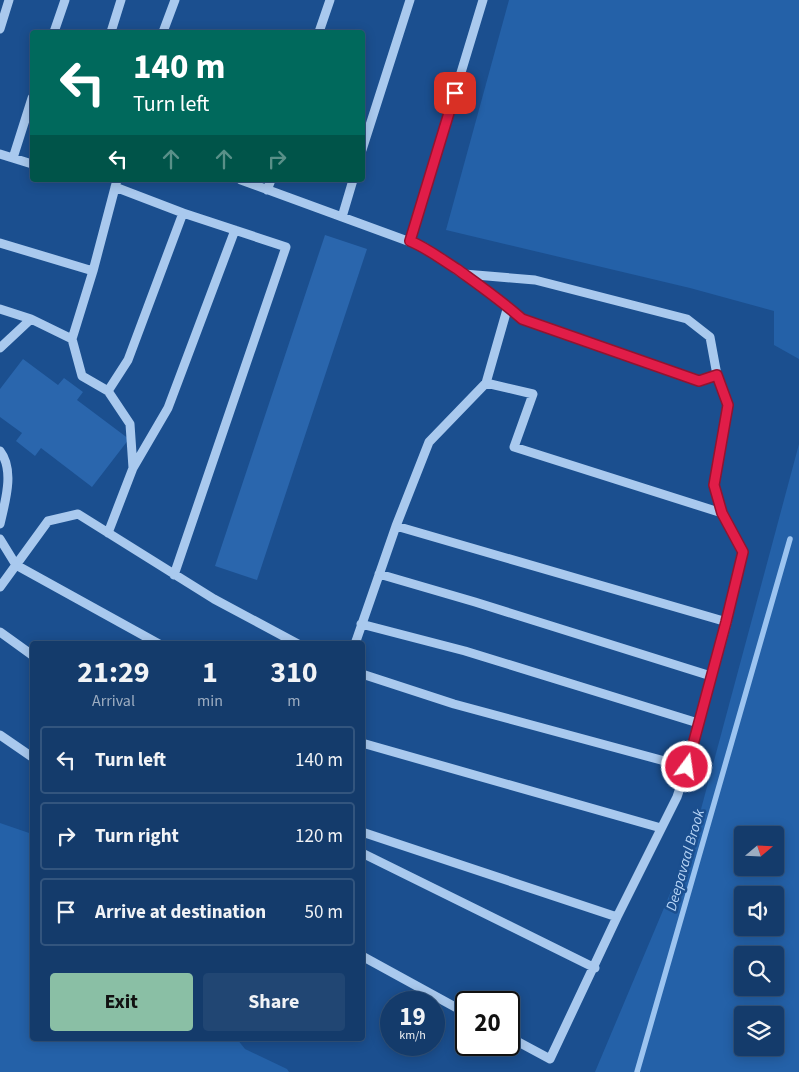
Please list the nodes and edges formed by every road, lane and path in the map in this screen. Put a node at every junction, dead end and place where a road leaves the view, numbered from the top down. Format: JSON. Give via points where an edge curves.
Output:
{"nodes":[{"id":1,"x":10,"y":0,"type":"edge"},
{"id":2,"x":65,"y":0,"type":"edge"},
{"id":3,"x":121,"y":0,"type":"edge"},
{"id":4,"x":175,"y":0,"type":"edge"},
{"id":5,"x":330,"y":0,"type":"edge"},
{"id":6,"x":410,"y":0,"type":"edge"},
{"id":7,"x":483,"y":0,"type":"edge"},
{"id":8,"x":0,"y":30,"type":"edge"},
{"id":9,"x":55,"y":30,"type":"edge"},
{"id":10,"x":112,"y":30,"type":"edge"},
{"id":11,"x":165,"y":30,"type":"edge"},
{"id":12,"x":320,"y":30,"type":"edge"},
{"id":13,"x":30,"y":104,"type":"edge"},
{"id":14,"x":365,"y":141,"type":"edge"},
{"id":15,"x":0,"y":154,"type":"edge"},
{"id":16,"x":13,"y":158,"type":"junction"},
{"id":17,"x":30,"y":163,"type":"edge"},
{"id":18,"x":247,"y":182,"type":"edge"},
{"id":19,"x":270,"y":182,"type":"edge"},
{"id":20,"x":352,"y":182,"type":"edge"},
{"id":21,"x":116,"y":184,"type":"edge"},
{"id":22,"x":268,"y":190,"type":"junction"},
{"id":23,"x":183,"y":213,"type":"junction"},
{"id":24,"x":342,"y":217,"type":"junction"},
{"id":25,"x":236,"y":230,"type":"junction"},
{"id":26,"x":410,"y":241,"type":"junction"},
{"id":27,"x":0,"y":242,"type":"edge"},
{"id":28,"x":93,"y":271,"type":"junction"},
{"id":29,"x":463,"y":274,"type":"junction"},
{"id":30,"x":508,"y":306,"type":"junction"},
{"id":31,"x":0,"y":309,"type":"edge"},
{"id":32,"x":31,"y":318,"type":"junction"},
{"id":33,"x":72,"y":339,"type":"junction"},
{"id":34,"x":0,"y":348,"type":"edge"},
{"id":35,"x":717,"y":375,"type":"junction"},
{"id":36,"x":486,"y":383,"type":"junction"},
{"id":37,"x":108,"y":391,"type":"junction"},
{"id":38,"x":0,"y":451,"type":"edge"},
{"id":39,"x":133,"y":468,"type":"junction"},
{"id":40,"x":722,"y":513,"type":"junction"},
{"id":41,"x":0,"y":524,"type":"edge"},
{"id":42,"x":396,"y":526,"type":"junction"},
{"id":43,"x":108,"y":533,"type":"junction"},
{"id":44,"x":0,"y":539,"type":"edge"},
{"id":45,"x":16,"y":565,"type":"junction"},
{"id":46,"x":379,"y":574,"type":"junction"},
{"id":47,"x":174,"y":575,"type":"junction"},
{"id":48,"x":0,"y":588,"type":"edge"},
{"id":49,"x":726,"y":622,"type":"junction"},
{"id":50,"x":361,"y":624,"type":"junction"},
{"id":51,"x":0,"y":632,"type":"edge"},
{"id":52,"x":154,"y":641,"type":"edge"},
{"id":53,"x":292,"y":641,"type":"edge"},
{"id":54,"x":356,"y":641,"type":"edge"},
{"id":55,"x":30,"y":654,"type":"edge"},
{"id":56,"x":365,"y":675,"type":"edge"},
{"id":57,"x":711,"y":676,"type":"junction"},
{"id":58,"x":698,"y":723,"type":"junction"},
{"id":59,"x":0,"y":735,"type":"edge"},
{"id":60,"x":365,"y":744,"type":"edge"},
{"id":61,"x":30,"y":756,"type":"edge"},
{"id":62,"x":687,"y":767,"type":"junction"},
{"id":63,"x":661,"y":828,"type":"junction"},
{"id":64,"x":365,"y":833,"type":"edge"},
{"id":65,"x":365,"y":854,"type":"edge"},
{"id":66,"x":618,"y":917,"type":"junction"},
{"id":67,"x":365,"y":958,"type":"edge"},
{"id":68,"x":595,"y":968,"type":"junction"},
{"id":69,"x":455,"y":1007,"type":"edge"},
{"id":70,"x":520,"y":1043,"type":"edge"}],
"edges":[{"from":1,"to":8,"type":"lane"},
{"from":2,"to":9,"type":"lane"},
{"from":3,"to":10,"type":"lane"},
{"from":4,"to":11,"type":"lane"},
{"from":5,"to":12,"type":"lane"},
{"from":6,"to":14,"type":"lane"},
{"from":7,"to":26,"type":"lane"},
{"from":13,"to":16,"type":"lane"},
{"from":15,"to":16,"type":"lane"},
{"from":16,"to":17,"type":"lane"},
{"from":18,"to":22,"type":"lane"},
{"from":19,"to":22,"type":"lane"},
{"from":20,"to":24,"type":"lane"},
{"from":21,"to":23,"type":"lane"},
{"from":21,"to":28,"type":"lane"},
{"from":22,"to":24,"type":"lane"},
{"from":23,"to":25,"type":"lane"},
{"from":23,"to":37,"type":"lane","via":[[128,360]]},
{"from":24,"to":26,"type":"lane"},
{"from":25,"to":39,"type":"lane","via":[[168,408]]},
{"from":25,"to":47,"type":"lane","via":[[286,247]]},
{"from":26,"to":29,"type":"lane"},
{"from":27,"to":28,"type":"lane"},
{"from":28,"to":33,"type":"lane"},
{"from":29,"to":30,"type":"lane"},
{"from":29,"to":35,"type":"lane","via":[[536,280],[687,319],[710,338]]},
{"from":30,"to":35,"type":"lane","via":[[522,319],[699,381]]},
{"from":30,"to":36,"type":"lane"},
{"from":31,"to":32,"type":"lane"},
{"from":32,"to":33,"type":"lane"},
{"from":32,"to":34,"type":"lane"},
{"from":33,"to":37,"type":"lane","via":[[82,376]]},
{"from":35,"to":40,"type":"lane","via":[[728,405],[714,485]]},
{"from":36,"to":40,"type":"lane","via":[[533,394],[514,447]]},
{"from":36,"to":42,"type":"lane","via":[[429,442]]},
{"from":37,"to":39,"type":"lane","via":[[130,424]]},
{"from":38,"to":41,"type":"lane","via":[[6,459],[8,492]]},
{"from":39,"to":43,"type":"lane"},
{"from":40,"to":49,"type":"lane","via":[[743,552]]},
{"from":42,"to":46,"type":"lane"},
{"from":42,"to":49,"type":"lane"},
{"from":43,"to":45,"type":"lane","via":[[78,514],[48,521]]},
{"from":43,"to":47,"type":"lane"},
{"from":44,"to":45,"type":"lane"},
{"from":45,"to":48,"type":"lane"},
{"from":45,"to":52,"type":"lane"},
{"from":46,"to":50,"type":"lane"},
{"from":46,"to":57,"type":"lane"},
{"from":47,"to":53,"type":"lane"},
{"from":49,"to":57,"type":"lane"},
{"from":50,"to":54,"type":"lane"},
{"from":50,"to":58,"type":"lane","via":[[465,651]]},
{"from":51,"to":55,"type":"lane"},
{"from":56,"to":62,"type":"lane","via":[[454,704]]},
{"from":57,"to":58,"type":"lane"},
{"from":58,"to":62,"type":"lane"},
{"from":59,"to":61,"type":"lane"},
{"from":60,"to":63,"type":"lane"},
{"from":62,"to":63,"type":"lane","via":[[677,797]]},
{"from":63,"to":66,"type":"lane"},
{"from":64,"to":66,"type":"lane"},
{"from":65,"to":68,"type":"lane"},
{"from":66,"to":68,"type":"lane"},
{"from":67,"to":69,"type":"lane"},
{"from":68,"to":70,"type":"lane","via":[[550,1059]]}]}
